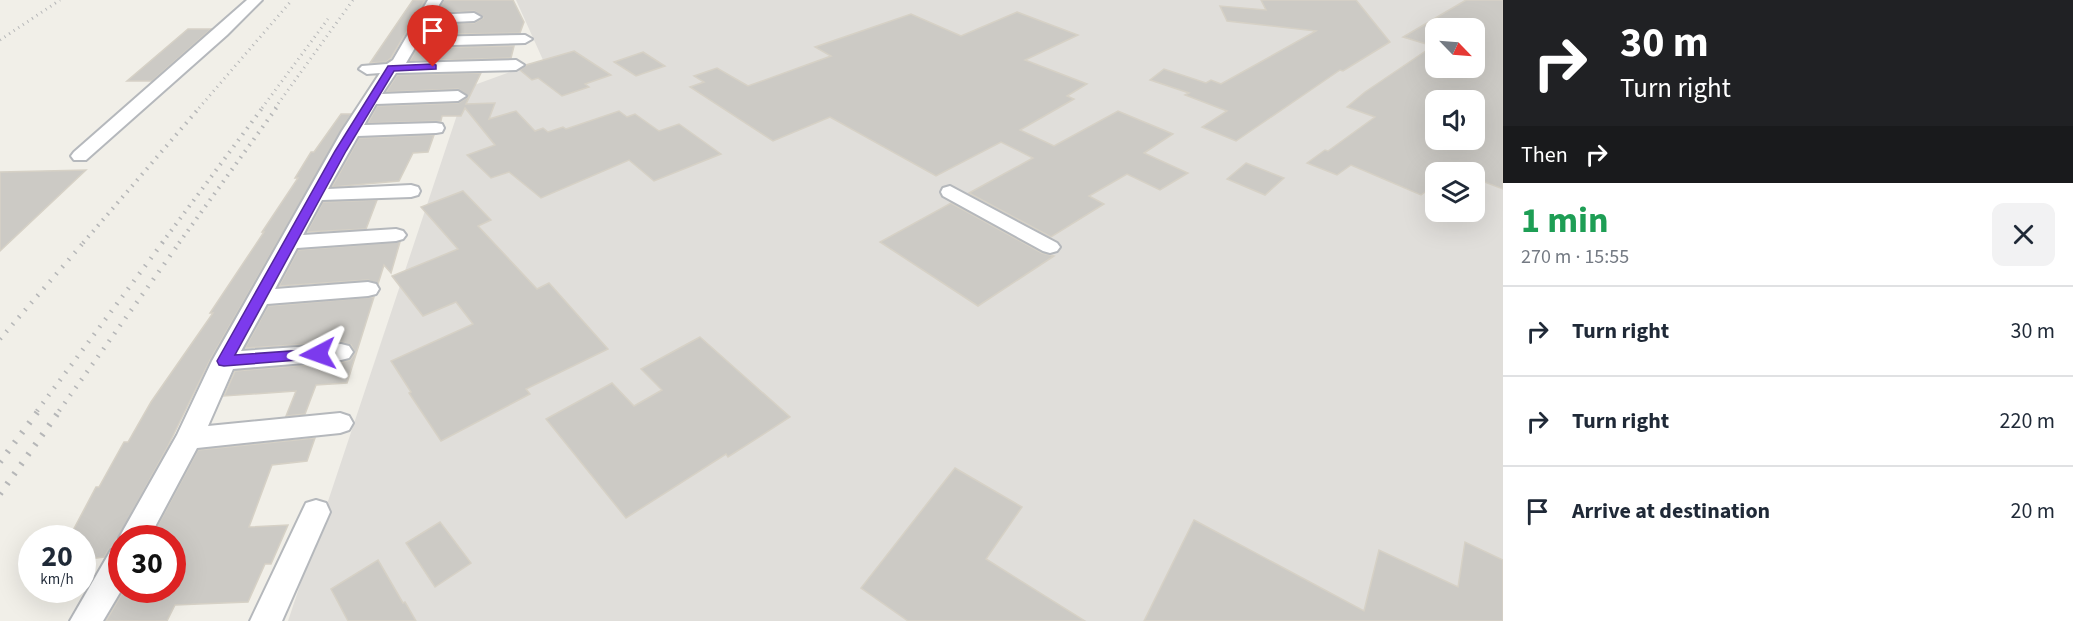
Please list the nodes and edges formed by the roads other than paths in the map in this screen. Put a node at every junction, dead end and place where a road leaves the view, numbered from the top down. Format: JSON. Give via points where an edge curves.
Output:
{"nodes":[{"id":1,"x":255,"y":0,"type":"edge"},
{"id":2,"x":430,"y":9,"type":"edge"},
{"id":3,"x":474,"y":17,"type":"dead end"},
{"id":4,"x":525,"y":39,"type":"dead end"},
{"id":5,"x":412,"y":42,"type":"junction"},
{"id":6,"x":516,"y":65,"type":"dead end"},
{"id":7,"x":391,"y":68,"type":"junction"},
{"id":8,"x":367,"y":69,"type":"dead end"},
{"id":9,"x":458,"y":96,"type":"dead end"},
{"id":10,"x":371,"y":99,"type":"junction"},
{"id":11,"x":436,"y":128,"type":"dead end"},
{"id":12,"x":351,"y":131,"type":"junction"},
{"id":13,"x":80,"y":156,"type":"dead end"},
{"id":14,"x":411,"y":191,"type":"dead end"},
{"id":15,"x":950,"y":192,"type":"dead end"},
{"id":16,"x":315,"y":195,"type":"junction"},
{"id":17,"x":396,"y":235,"type":"dead end"},
{"id":18,"x":291,"y":242,"type":"junction"},
{"id":19,"x":1050,"y":247,"type":"dead end"},
{"id":20,"x":368,"y":289,"type":"dead end"},
{"id":21,"x":260,"y":297,"type":"junction"},
{"id":22,"x":341,"y":352,"type":"dead end"},
{"id":23,"x":224,"y":361,"type":"junction"},
{"id":24,"x":340,"y":423,"type":"dead end"},
{"id":25,"x":189,"y":438,"type":"junction"},
{"id":26,"x":316,"y":512,"type":"dead end"},
{"id":27,"x":141,"y":525,"type":"edge"},
{"id":28,"x":108,"y":584,"type":"edge"},
{"id":29,"x":86,"y":621,"type":"edge"},
{"id":30,"x":266,"y":621,"type":"edge"}],
"edges":[{"from":1,"to":13,"type":"street"},
{"from":2,"to":3,"type":"street"},
{"from":2,"to":5,"type":"street"},
{"from":4,"to":5,"type":"street"},
{"from":5,"to":7,"type":"street","via":[[399,63]]},
{"from":6,"to":7,"type":"street"},
{"from":7,"to":8,"type":"street"},
{"from":7,"to":10,"type":"street"},
{"from":9,"to":10,"type":"street"},
{"from":10,"to":12,"type":"street"},
{"from":11,"to":12,"type":"street"},
{"from":12,"to":16,"type":"street"},
{"from":14,"to":16,"type":"street"},
{"from":15,"to":19,"type":"street"},
{"from":16,"to":18,"type":"street"},
{"from":17,"to":18,"type":"street"},
{"from":18,"to":21,"type":"street"},
{"from":20,"to":21,"type":"street"},
{"from":21,"to":23,"type":"street"},
{"from":22,"to":23,"type":"street"},
{"from":23,"to":25,"type":"street"},
{"from":24,"to":25,"type":"street"},
{"from":25,"to":27,"type":"street"},
{"from":26,"to":30,"type":"street"},
{"from":28,"to":29,"type":"street"}]}
